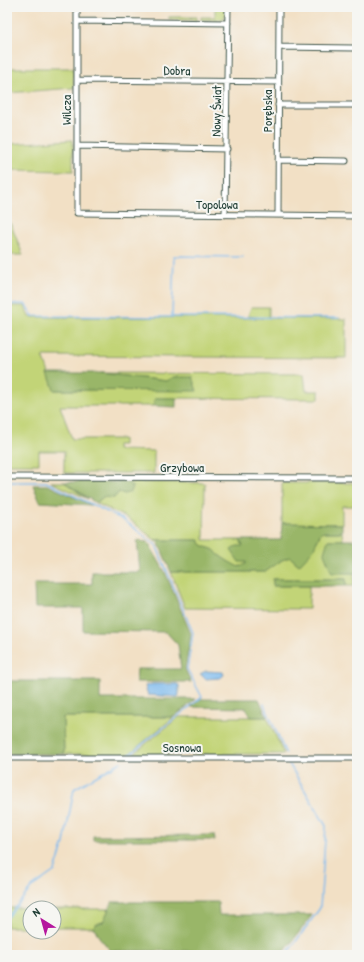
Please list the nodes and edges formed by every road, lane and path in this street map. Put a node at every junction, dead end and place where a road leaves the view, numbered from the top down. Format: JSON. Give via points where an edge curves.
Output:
{"nodes":[{"id":1,"x":77,"y":7,"type":"edge"},
{"id":2,"x":228,"y":7,"type":"edge"},
{"id":3,"x":279,"y":7,"type":"edge"},
{"id":4,"x":77,"y":21,"type":"junction"},
{"id":5,"x":228,"y":23,"type":"junction"},
{"id":6,"x":279,"y":47,"type":"junction"},
{"id":7,"x":354,"y":48,"type":"dead end"},
{"id":8,"x":77,"y":80,"type":"junction"},
{"id":9,"x":228,"y":82,"type":"junction"},
{"id":10,"x":278,"y":82,"type":"junction"},
{"id":11,"x":278,"y":105,"type":"junction"},
{"id":12,"x":357,"y":105,"type":"edge"},
{"id":13,"x":77,"y":146,"type":"junction"},
{"id":14,"x":227,"y":149,"type":"junction"},
{"id":15,"x":278,"y":160,"type":"junction"},
{"id":16,"x":346,"y":161,"type":"dead end"},
{"id":17,"x":77,"y":214,"type":"joint"},
{"id":18,"x":225,"y":215,"type":"junction"},
{"id":19,"x":278,"y":215,"type":"junction"},
{"id":20,"x":357,"y":216,"type":"edge"},
{"id":21,"x":7,"y":478,"type":"edge"},
{"id":22,"x":357,"y":478,"type":"edge"},
{"id":23,"x":7,"y":758,"type":"edge"},
{"id":24,"x":357,"y":758,"type":"edge"}],
"edges":[{"from":1,"to":4,"type":"street","name":"Wilcza"},
{"from":2,"to":5,"type":"street","name":"Nowy Świat"},
{"from":3,"to":6,"type":"street","name":"Porębska"},
{"from":4,"to":5,"type":"street"},
{"from":4,"to":8,"type":"street","name":"Wilcza"},
{"from":5,"to":9,"type":"street","name":"Nowy Świat"},
{"from":6,"to":7,"type":"street"},
{"from":6,"to":10,"type":"street","name":"Porębska"},
{"from":8,"to":9,"type":"street","name":"Dobra"},
{"from":8,"to":13,"type":"street","name":"Wilcza"},
{"from":9,"to":10,"type":"street","name":"Dobra"},
{"from":9,"to":14,"type":"street","name":"Nowy Świat"},
{"from":10,"to":11,"type":"street","name":"Porębska"},
{"from":11,"to":12,"type":"street"},
{"from":11,"to":15,"type":"street","name":"Porębska"},
{"from":13,"to":14,"type":"street"},
{"from":13,"to":17,"type":"street","name":"Wilcza"},
{"from":14,"to":18,"type":"street","name":"Nowy Świat"},
{"from":15,"to":16,"type":"street"},
{"from":15,"to":19,"type":"street","name":"Porębska"},
{"from":17,"to":18,"type":"street","name":"Topolowa"},
{"from":18,"to":19,"type":"street","name":"Topolowa"},
{"from":19,"to":20,"type":"street","name":"Topolowa"},
{"from":21,"to":22,"type":"street","name":"Grzybowa"},
{"from":23,"to":24,"type":"street","name":"Sosnowa"}]}
